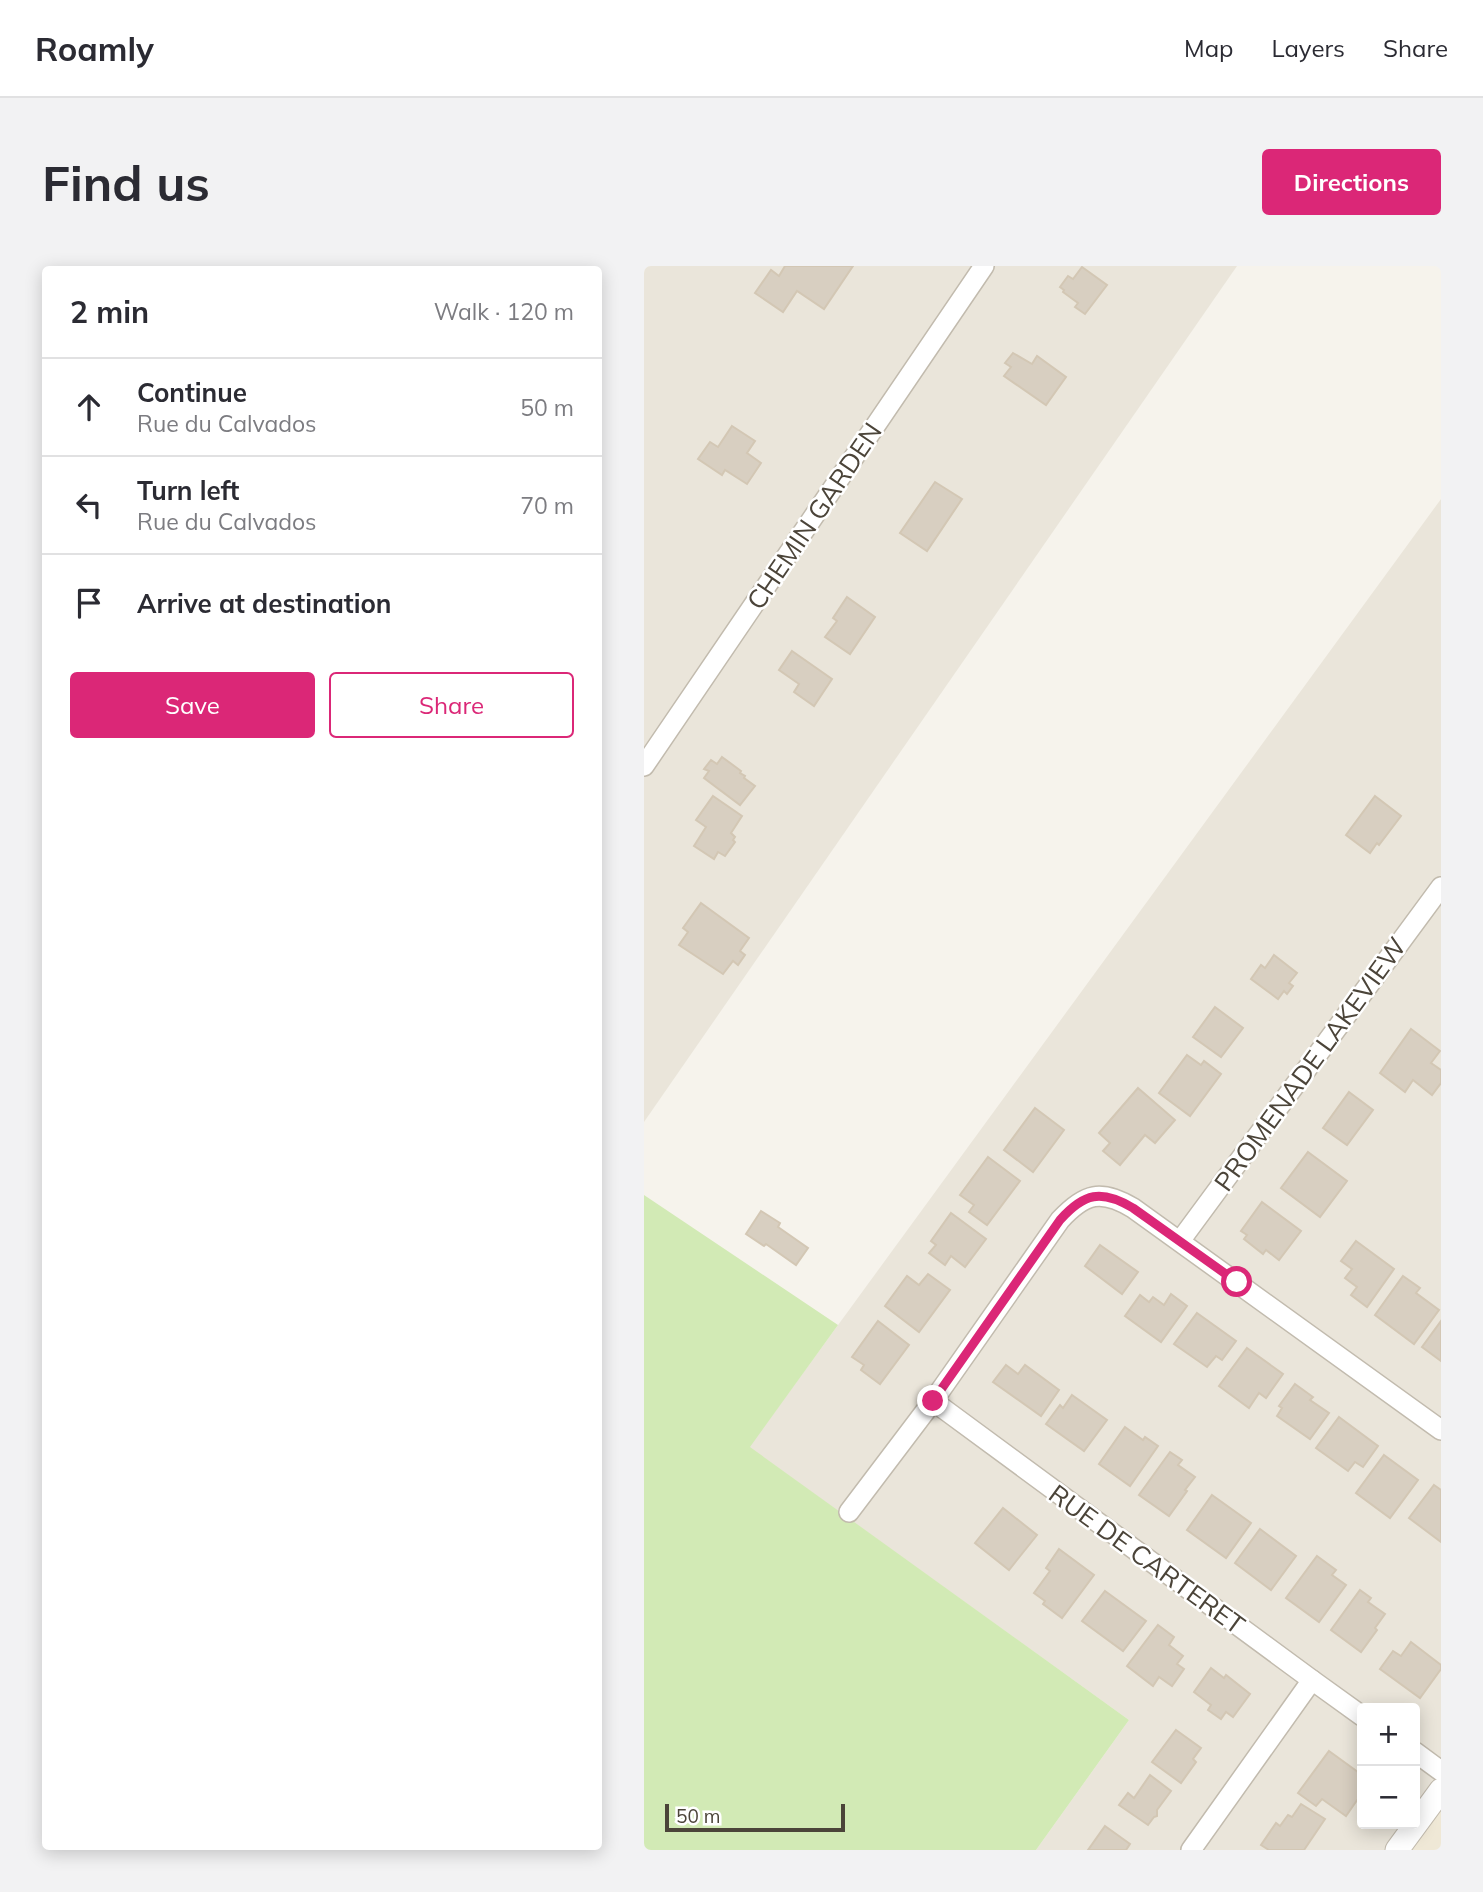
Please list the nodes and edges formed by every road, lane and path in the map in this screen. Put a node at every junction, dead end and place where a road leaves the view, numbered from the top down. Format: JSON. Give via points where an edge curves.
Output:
{"nodes":[{"id":1,"x":984,"y":266,"type":"edge"},
{"id":2,"x":644,"y":766,"type":"edge"},
{"id":3,"x":1441,"y":887,"type":"edge"},
{"id":4,"x":1180,"y":1241,"type":"junction"},
{"id":5,"x":933,"y":1401,"type":"junction"},
{"id":6,"x":1441,"y":1430,"type":"edge"},
{"id":7,"x":849,"y":1512,"type":"dead end"},
{"id":8,"x":1312,"y":1680,"type":"junction"},
{"id":9,"x":1357,"y":1712,"type":"edge"},
{"id":10,"x":1420,"y":1756,"type":"edge"},
{"id":11,"x":1441,"y":1771,"type":"edge"},
{"id":12,"x":1441,"y":1790,"type":"edge"},
{"id":13,"x":1191,"y":1850,"type":"edge"},
{"id":14,"x":1397,"y":1850,"type":"edge"}],
"edges":[{"from":1,"to":2,"type":"street","name":"CHEMIN GARDEN"},
{"from":3,"to":4,"type":"street","name":"PROMENADE LAKEVIEW"},
{"from":4,"to":5,"type":"street","via":[[1118,1199],[1084,1199],[1060,1220]]},
{"from":4,"to":6,"type":"street"},
{"from":5,"to":7,"type":"street"},
{"from":5,"to":8,"type":"street","name":"RUE DE CARTERET"},
{"from":8,"to":9,"type":"street","name":"RUE DE CARTERET"},
{"from":8,"to":13,"type":"street"},
{"from":10,"to":11,"type":"street"},
{"from":12,"to":14,"type":"street"}]}
